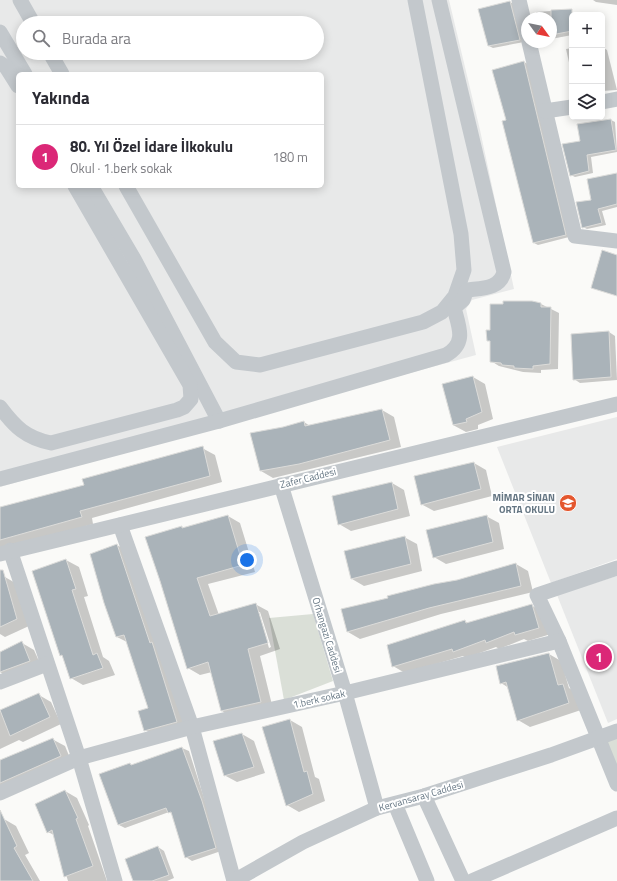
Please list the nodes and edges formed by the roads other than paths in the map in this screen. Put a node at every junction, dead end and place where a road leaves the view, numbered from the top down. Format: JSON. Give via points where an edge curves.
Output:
{"nodes":[{"id":1,"x":20,"y":0,"type":"edge"},
{"id":2,"x":415,"y":0,"type":"edge"},
{"id":3,"x":439,"y":0,"type":"edge"},
{"id":4,"x":519,"y":0,"type":"edge"},
{"id":5,"x":522,"y":12,"type":"edge"},
{"id":6,"x":29,"y":16,"type":"edge"},
{"id":7,"x":0,"y":32,"type":"edge"},
{"id":8,"x":530,"y":48,"type":"edge"},
{"id":9,"x":16,"y":59,"type":"edge"},
{"id":10,"x":17,"y":60,"type":"edge"},
{"id":11,"x":54,"y":60,"type":"edge"},
{"id":12,"x":0,"y":63,"type":"edge"},
{"id":13,"x":24,"y":72,"type":"edge"},
{"id":14,"x":61,"y":72,"type":"edge"},
{"id":15,"x":16,"y":83,"type":"edge"},
{"id":16,"x":617,"y":99,"type":"edge"},
{"id":17,"x":605,"y":101,"type":"edge"},
{"id":18,"x":569,"y":107,"type":"edge"},
{"id":19,"x":545,"y":111,"type":"junction"},
{"id":20,"x":76,"y":188,"type":"edge"},
{"id":21,"x":92,"y":188,"type":"edge"},
{"id":22,"x":127,"y":188,"type":"edge"},
{"id":23,"x":617,"y":241,"type":"edge"},
{"id":24,"x":617,"y":404,"type":"edge"},
{"id":25,"x":0,"y":407,"type":"edge"},
{"id":26,"x":219,"y":421,"type":"junction"},
{"id":27,"x":0,"y":479,"type":"edge"},
{"id":28,"x":281,"y":485,"type":"junction"},
{"id":29,"x":120,"y":525,"type":"junction"},
{"id":30,"x":5,"y":552,"type":"edge"},
{"id":31,"x":617,"y":568,"type":"edge"},
{"id":32,"x":559,"y":641,"type":"junction"},
{"id":33,"x":47,"y":664,"type":"junction"},
{"id":34,"x":0,"y":682,"type":"edge"},
{"id":35,"x":345,"y":693,"type":"junction"},
{"id":36,"x":192,"y":727,"type":"junction"},
{"id":37,"x":617,"y":731,"type":"edge"},
{"id":38,"x":598,"y":739,"type":"junction"},
{"id":39,"x":79,"y":758,"type":"junction"},
{"id":40,"x":617,"y":784,"type":"edge"},
{"id":41,"x":0,"y":793,"type":"edge"},
{"id":42,"x":424,"y":796,"type":"junction"},
{"id":43,"x":395,"y":804,"type":"junction"},
{"id":44,"x":377,"y":808,"type":"junction"},
{"id":45,"x":617,"y":818,"type":"edge"},
{"id":46,"x":115,"y":881,"type":"edge"},
{"id":47,"x":234,"y":881,"type":"edge"},
{"id":48,"x":427,"y":881,"type":"edge"},
{"id":49,"x":463,"y":881,"type":"edge"},
{"id":50,"x":472,"y":881,"type":"edge"}],
"edges":[{"from":1,"to":6,"type":"street"},
{"from":2,"to":22,"type":"street","via":[[461,234],[464,270],[455,296],[442,312],[423,322],[260,365],[236,362],[215,342]]},
{"from":3,"to":26,"type":"street","via":[[504,272],[502,280],[496,285],[467,290],[463,300],[454,308],[460,340],[454,350],[446,355]]},
{"from":4,"to":5,"type":"street"},
{"from":7,"to":9,"type":"street"},
{"from":8,"to":19,"type":"street"},
{"from":10,"to":13,"type":"street"},
{"from":11,"to":14,"type":"street"},
{"from":12,"to":15,"type":"street","via":[[6,67]]},
{"from":16,"to":17,"type":"street"},
{"from":18,"to":19,"type":"street"},
{"from":19,"to":23,"type":"street","via":[[575,236]]},
{"from":20,"to":25,"type":"street","via":[[190,385],[191,398],[184,407],[177,410],[51,444],[35,440],[20,430]]},
{"from":21,"to":26,"type":"street","via":[[134,259]]},
{"from":24,"to":28,"type":"street","name":"Zafer Caddesi"},
{"from":26,"to":27,"type":"street"},
{"from":28,"to":29,"type":"street","name":"Zafer Caddesi"},
{"from":28,"to":35,"type":"street","name":"Orhangazi Caddesi"},
{"from":29,"to":30,"type":"street","name":"Zafer Caddesi"},
{"from":29,"to":36,"type":"street"},
{"from":30,"to":33,"type":"street"},
{"from":31,"to":32,"type":"street","via":[[537,596]]},
{"from":32,"to":35,"type":"street","name":"1.berk sokak"},
{"from":32,"to":38,"type":"street"},
{"from":33,"to":34,"type":"street"},
{"from":33,"to":39,"type":"street"},
{"from":35,"to":36,"type":"street","name":"1.berk sokak"},
{"from":35,"to":44,"type":"street","name":"Orhangazi Caddesi"},
{"from":36,"to":39,"type":"street","name":"1.berk sokak"},
{"from":36,"to":47,"type":"street"},
{"from":37,"to":38,"type":"street","name":"Kervansaray Caddesi"},
{"from":38,"to":40,"type":"street"},
{"from":38,"to":42,"type":"street","name":"Kervansaray Caddesi"},
{"from":39,"to":41,"type":"street","name":"1.berk sokak"},
{"from":39,"to":46,"type":"street"},
{"from":42,"to":43,"type":"street","name":"Kervansaray Caddesi"},
{"from":42,"to":49,"type":"street"},
{"from":43,"to":44,"type":"street","name":"Kervansaray Caddesi"},
{"from":43,"to":48,"type":"street"},
{"from":44,"to":47,"type":"street","name":"Kervansaray Caddesi","via":[[303,842]]},
{"from":45,"to":50,"type":"street"}]}
